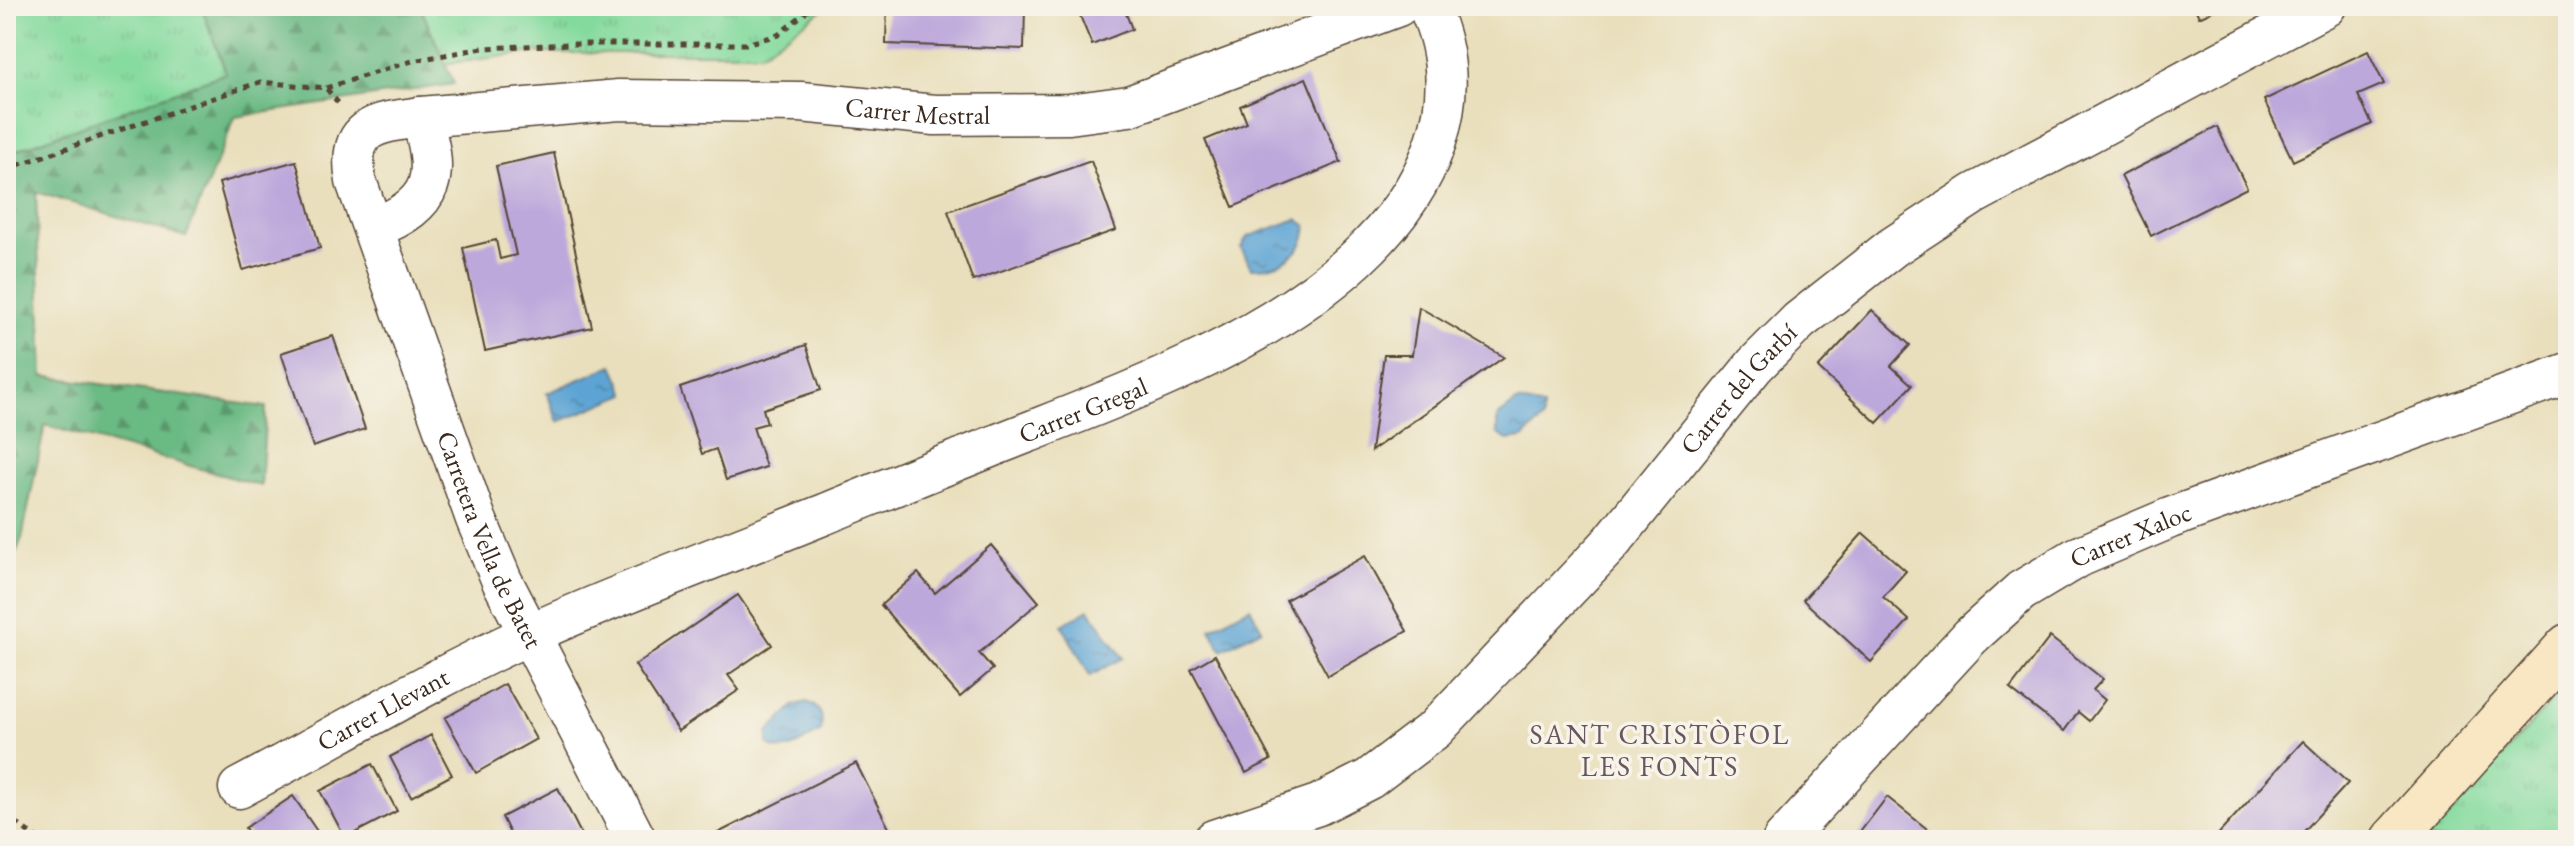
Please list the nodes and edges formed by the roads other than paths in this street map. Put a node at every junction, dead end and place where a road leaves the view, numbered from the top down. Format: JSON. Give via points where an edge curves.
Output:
{"nodes":[{"id":1,"x":1398,"y":6,"type":"edge"},
{"id":2,"x":1428,"y":6,"type":"edge"},
{"id":3,"x":2326,"y":6,"type":"edge"},
{"id":4,"x":421,"y":117,"type":"junction"},
{"id":5,"x":374,"y":228,"type":"junction"},
{"id":6,"x":2568,"y":373,"type":"edge"},
{"id":7,"x":528,"y":635,"type":"junction"},
{"id":8,"x":2568,"y":646,"type":"edge"},
{"id":9,"x":239,"y":788,"type":"dead end"},
{"id":10,"x":636,"y":840,"type":"edge"},
{"id":11,"x":1214,"y":840,"type":"edge"},
{"id":12,"x":1783,"y":840,"type":"edge"},
{"id":13,"x":2393,"y":840,"type":"edge"}],
"edges":[{"from":1,"to":4,"type":"street","name":"Carrer Mestral","via":[[1129,106],[1069,114],[935,115],[801,102],[619,100]]},
{"from":2,"to":7,"type":"street","name":"Carrer Gregal","via":[[1446,58],[1448,84],[1440,132],[1403,206],[1362,254],[1319,287],[1267,322],[1148,385]]},
{"from":3,"to":11,"type":"street","name":"Carrer del Garbí","via":[[1974,194],[1893,247],[1799,321],[1755,365],[1610,544],[1435,729],[1369,779],[1318,805]]},
{"from":4,"to":5,"type":"street","via":[[433,154],[426,188],[399,218]]},
{"from":4,"to":5,"type":"street","name":"Carretera Vella de Batet","via":[[376,126],[362,133],[352,149]]},
{"from":5,"to":7,"type":"street","name":"Carretera Vella de Batet","via":[[476,519]]},
{"from":6,"to":12,"type":"street","name":"Carrer Xaloc","via":[[2170,518],[2076,558],[2021,591],[1971,636]]},
{"from":7,"to":9,"type":"street","name":"Carrer Llevant"},
{"from":7,"to":10,"type":"street","name":"Carretera Vella de Batet"},
{"from":8,"to":13,"type":"main road"}]}
